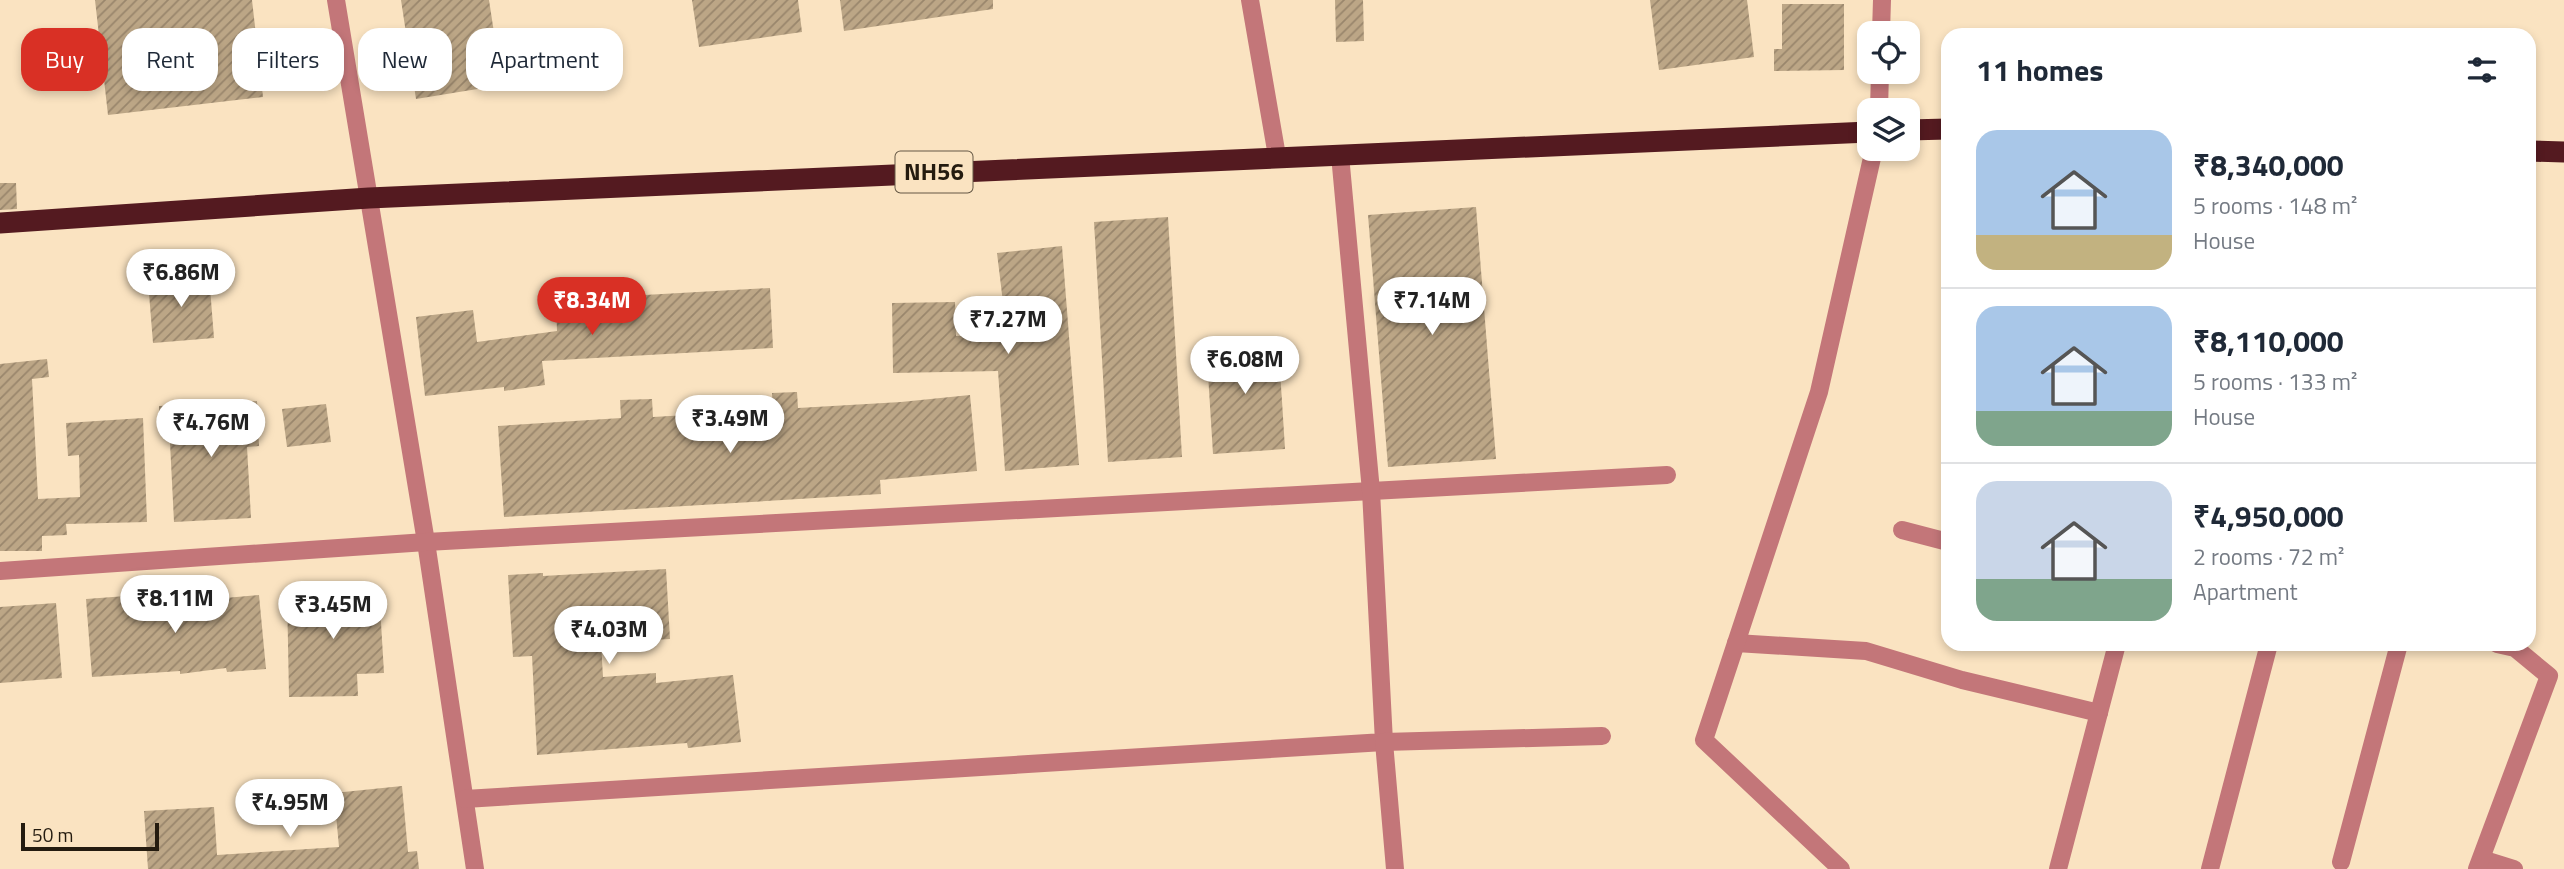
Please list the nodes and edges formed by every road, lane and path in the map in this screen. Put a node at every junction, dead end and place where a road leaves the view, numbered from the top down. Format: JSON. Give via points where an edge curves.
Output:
{"nodes":[{"id":1,"x":336,"y":0,"type":"edge"},
{"id":2,"x":1250,"y":0,"type":"edge"},
{"id":3,"x":1882,"y":0,"type":"edge"},
{"id":4,"x":1881,"y":21,"type":"edge"},
{"id":5,"x":1941,"y":129,"type":"edge"},
{"id":6,"x":1920,"y":130,"type":"edge"},
{"id":7,"x":1857,"y":133,"type":"edge"},
{"id":8,"x":2564,"y":152,"type":"edge"},
{"id":9,"x":2536,"y":154,"type":"edge"},
{"id":10,"x":1340,"y":155,"type":"junction"},
{"id":11,"x":1277,"y":156,"type":"junction"},
{"id":12,"x":1871,"y":161,"type":"edge"},
{"id":13,"x":369,"y":198,"type":"junction"},
{"id":14,"x":0,"y":223,"type":"edge"},
{"id":15,"x":1667,"y":475,"type":"dead end"},
{"id":16,"x":1371,"y":491,"type":"junction"},
{"id":17,"x":1902,"y":530,"type":"dead end"},
{"id":18,"x":1941,"y":540,"type":"edge"},
{"id":19,"x":426,"y":542,"type":"junction"},
{"id":20,"x":0,"y":571,"type":"edge"},
{"id":21,"x":1736,"y":643,"type":"junction"},
{"id":22,"x":2115,"y":651,"type":"edge"},
{"id":23,"x":2267,"y":651,"type":"edge"},
{"id":24,"x":2397,"y":651,"type":"edge"},
{"id":25,"x":2519,"y":651,"type":"edge"},
{"id":26,"x":2099,"y":713,"type":"junction"},
{"id":27,"x":1602,"y":736,"type":"dead end"},
{"id":28,"x":1384,"y":742,"type":"junction"},
{"id":29,"x":465,"y":799,"type":"junction"},
{"id":30,"x":2341,"y":862,"type":"dead end"},
{"id":31,"x":2479,"y":864,"type":"edge"},
{"id":32,"x":475,"y":869,"type":"edge"},
{"id":33,"x":1395,"y":869,"type":"edge"},
{"id":34,"x":1840,"y":869,"type":"edge"},
{"id":35,"x":2058,"y":869,"type":"edge"},
{"id":36,"x":2210,"y":869,"type":"edge"},
{"id":37,"x":2514,"y":869,"type":"edge"}],
"edges":[{"from":1,"to":13,"type":"street"},
{"from":2,"to":11,"type":"street"},
{"from":3,"to":4,"type":"street"},
{"from":5,"to":6,"type":"highway"},
{"from":7,"to":10,"type":"highway","number":"NH56"},
{"from":8,"to":9,"type":"highway"},
{"from":10,"to":11,"type":"highway","number":"NH56"},
{"from":10,"to":16,"type":"street"},
{"from":11,"to":13,"type":"highway","number":"NH56"},
{"from":12,"to":21,"type":"street","via":[[1819,393]]},
{"from":13,"to":14,"type":"highway","number":"NH56"},
{"from":13,"to":19,"type":"street"},
{"from":15,"to":16,"type":"street"},
{"from":16,"to":19,"type":"street"},
{"from":16,"to":28,"type":"street"},
{"from":17,"to":18,"type":"street"},
{"from":19,"to":20,"type":"street"},
{"from":19,"to":29,"type":"street"},
{"from":21,"to":26,"type":"street","via":[[1866,651]]},
{"from":21,"to":34,"type":"street","via":[[1704,740]]},
{"from":22,"to":26,"type":"street"},
{"from":23,"to":36,"type":"street"},
{"from":24,"to":30,"type":"street"},
{"from":25,"to":31,"type":"street","via":[[2549,676]]},
{"from":26,"to":35,"type":"street"},
{"from":27,"to":28,"type":"street"},
{"from":28,"to":29,"type":"street"},
{"from":28,"to":33,"type":"street"},
{"from":29,"to":32,"type":"street"},
{"from":31,"to":37,"type":"street"}]}
